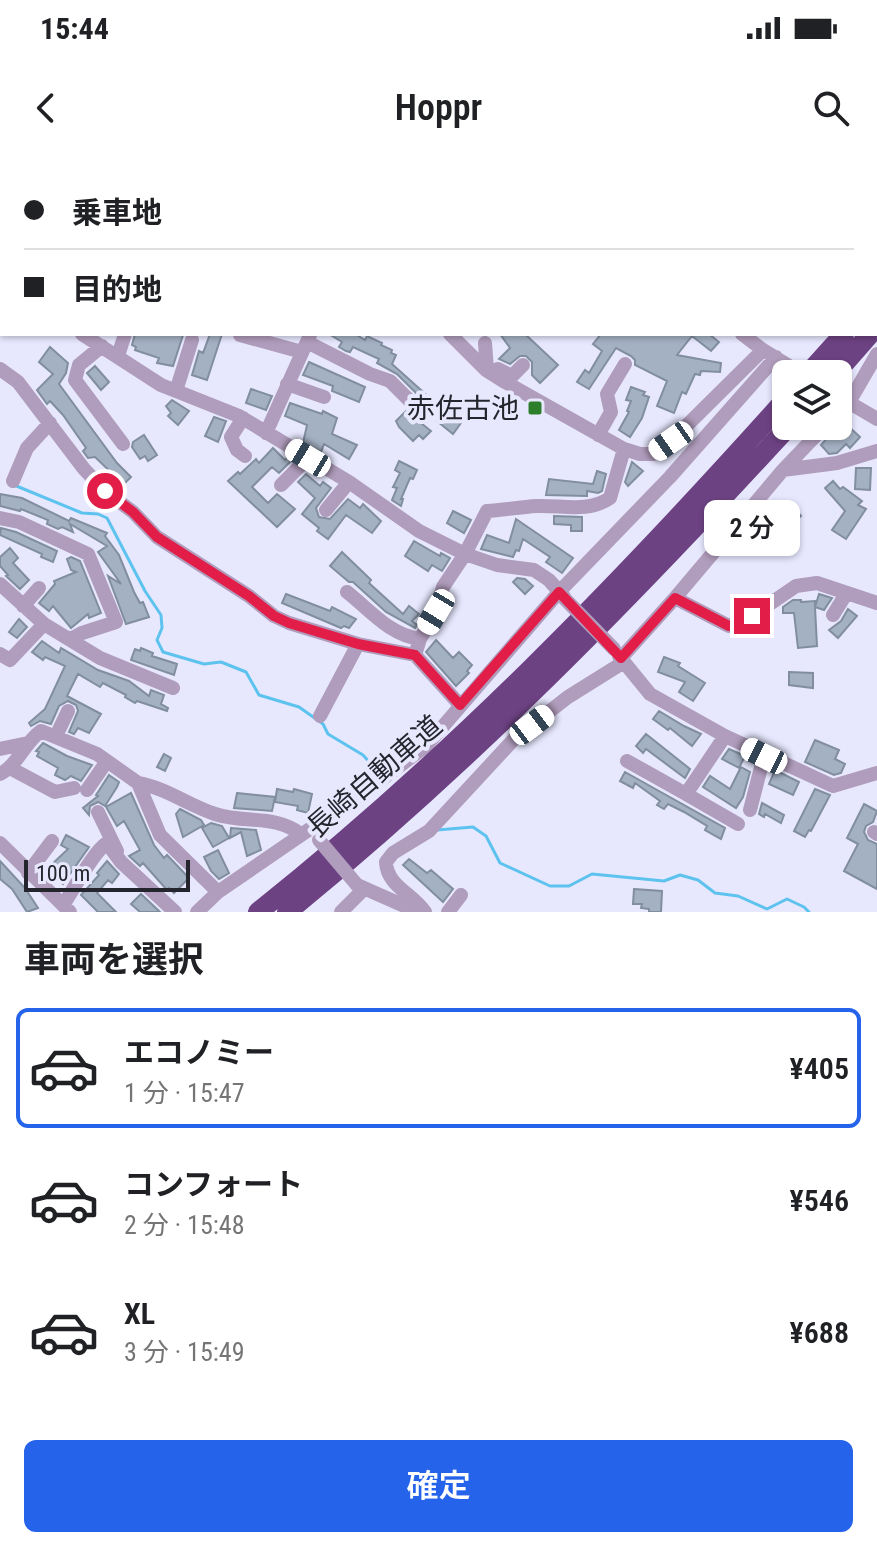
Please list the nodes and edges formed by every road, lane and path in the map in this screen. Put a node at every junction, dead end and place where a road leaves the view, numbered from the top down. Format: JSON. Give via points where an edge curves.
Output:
{"nodes":[{"id":1,"x":85,"y":336,"type":"edge"},
{"id":2,"x":124,"y":336,"type":"edge"},
{"id":3,"x":249,"y":336,"type":"edge"},
{"id":4,"x":452,"y":336,"type":"edge"},
{"id":5,"x":745,"y":336,"type":"edge"},
{"id":6,"x":842,"y":336,"type":"edge"},
{"id":7,"x":868,"y":336,"type":"edge"},
{"id":8,"x":192,"y":340,"type":"dead end"},
{"id":9,"x":306,"y":342,"type":"edge"},
{"id":10,"x":485,"y":343,"type":"dead end"},
{"id":11,"x":102,"y":346,"type":"junction"},
{"id":12,"x":877,"y":354,"type":"edge"},
{"id":13,"x":118,"y":356,"type":"junction"},
{"id":14,"x":776,"y":358,"type":"junction"},
{"id":15,"x":779,"y":360,"type":"edge"},
{"id":16,"x":821,"y":360,"type":"edge"},
{"id":17,"x":847,"y":360,"type":"edge"},
{"id":18,"x":625,"y":364,"type":"dead end"},
{"id":19,"x":523,"y":365,"type":"dead end"},
{"id":20,"x":0,"y":369,"type":"edge"},
{"id":21,"x":488,"y":371,"type":"junction"},
{"id":22,"x":287,"y":384,"type":"junction"},
{"id":23,"x":852,"y":388,"type":"edge"},
{"id":24,"x":176,"y":391,"type":"junction"},
{"id":25,"x":324,"y":397,"type":"dead end"},
{"id":26,"x":852,"y":408,"type":"edge"},
{"id":27,"x":419,"y":410,"type":"dead end"},
{"id":28,"x":772,"y":414,"type":"edge"},
{"id":29,"x":243,"y":418,"type":"junction"},
{"id":30,"x":877,"y":419,"type":"edge"},
{"id":31,"x":50,"y":423,"type":"junction"},
{"id":32,"x":266,"y":433,"type":"junction"},
{"id":33,"x":598,"y":435,"type":"junction"},
{"id":34,"x":776,"y":440,"type":"edge"},
{"id":35,"x":812,"y":440,"type":"edge"},
{"id":36,"x":123,"y":444,"type":"dead end"},
{"id":37,"x":624,"y":449,"type":"junction"},
{"id":38,"x":877,"y":451,"type":"edge"},
{"id":39,"x":245,"y":456,"type":"dead end"},
{"id":40,"x":308,"y":458,"type":"junction"},
{"id":41,"x":783,"y":470,"type":"junction"},
{"id":42,"x":13,"y":481,"type":"dead end"},
{"id":43,"x":349,"y":482,"type":"junction"},
{"id":44,"x":281,"y":485,"type":"dead end"},
{"id":45,"x":326,"y":510,"type":"dead end"},
{"id":46,"x":0,"y":518,"type":"edge"},
{"id":47,"x":465,"y":554,"type":"junction"},
{"id":48,"x":0,"y":584,"type":"edge"},
{"id":49,"x":39,"y":588,"type":"dead end"},
{"id":50,"x":347,"y":592,"type":"dead end"},
{"id":51,"x":846,"y":594,"type":"junction"},
{"id":52,"x":562,"y":595,"type":"junction"},
{"id":53,"x":675,"y":598,"type":"junction"},
{"id":54,"x":877,"y":603,"type":"edge"},
{"id":55,"x":23,"y":606,"type":"junction"},
{"id":56,"x":833,"y":615,"type":"dead end"},
{"id":57,"x":44,"y":624,"type":"junction"},
{"id":58,"x":71,"y":639,"type":"junction"},
{"id":59,"x":420,"y":639,"type":"junction"},
{"id":60,"x":358,"y":644,"type":"junction"},
{"id":61,"x":0,"y":654,"type":"edge"},
{"id":62,"x":415,"y":655,"type":"junction"},
{"id":63,"x":620,"y":656,"type":"junction"},
{"id":64,"x":173,"y":688,"type":"dead end"},
{"id":65,"x":460,"y":705,"type":"junction"},
{"id":66,"x":68,"y":711,"type":"dead end"},
{"id":67,"x":320,"y":716,"type":"dead end"},
{"id":68,"x":56,"y":736,"type":"junction"},
{"id":69,"x":725,"y":736,"type":"junction"},
{"id":70,"x":28,"y":743,"type":"junction"},
{"id":71,"x":0,"y":749,"type":"edge"},
{"id":72,"x":764,"y":756,"type":"junction"},
{"id":73,"x":107,"y":761,"type":"junction"},
{"id":74,"x":627,"y":761,"type":"dead end"},
{"id":75,"x":5,"y":771,"type":"edge"},
{"id":76,"x":877,"y":773,"type":"edge"},
{"id":77,"x":138,"y":783,"type":"junction"},
{"id":78,"x":686,"y":794,"type":"junction"},
{"id":79,"x":750,"y":810,"type":"dead end"},
{"id":80,"x":98,"y":812,"type":"dead end"},
{"id":81,"x":738,"y":824,"type":"dead end"},
{"id":82,"x":310,"y":834,"type":"junction"},
{"id":83,"x":52,"y":841,"type":"dead end"},
{"id":84,"x":0,"y":843,"type":"edge"},
{"id":85,"x":121,"y":862,"type":"junction"},
{"id":86,"x":28,"y":873,"type":"junction"},
{"id":87,"x":360,"y":887,"type":"junction"},
{"id":88,"x":218,"y":892,"type":"junction"},
{"id":89,"x":461,"y":895,"type":"dead end"},
{"id":90,"x":66,"y":908,"type":"edge"},
{"id":91,"x":175,"y":912,"type":"edge"},
{"id":92,"x":197,"y":912,"type":"edge"},
{"id":93,"x":258,"y":912,"type":"edge"},
{"id":94,"x":287,"y":912,"type":"edge"},
{"id":95,"x":341,"y":912,"type":"edge"},
{"id":96,"x":418,"y":912,"type":"edge"},
{"id":97,"x":425,"y":912,"type":"edge"},
{"id":98,"x":448,"y":912,"type":"edge"}],
"edges":[{"from":1,"to":11,"type":"street"},
{"from":2,"to":13,"type":"street"},
{"from":3,"to":9,"type":"street"},
{"from":4,"to":21,"type":"street"},
{"from":5,"to":14,"type":"street"},
{"from":6,"to":16,"type":"highway"},
{"from":7,"to":17,"type":"highway"},
{"from":8,"to":24,"type":"street"},
{"from":9,"to":22,"type":"street"},
{"from":9,"to":27,"type":"street","via":[[390,381]]},
{"from":10,"to":21,"type":"street"},
{"from":11,"to":13,"type":"street"},
{"from":11,"to":36,"type":"street","via":[[79,365],[75,380]]},
{"from":12,"to":23,"type":"street"},
{"from":13,"to":24,"type":"street"},
{"from":14,"to":15,"type":"street"},
{"from":14,"to":37,"type":"street","via":[[653,454]]},
{"from":14,"to":52,"type":"street"},
{"from":18,"to":33,"type":"street","via":[[607,394],[611,412]]},
{"from":19,"to":21,"type":"street","via":[[512,376],[496,368]]},
{"from":20,"to":31,"type":"street","via":[[18,382]]},
{"from":21,"to":33,"type":"street"},
{"from":22,"to":25,"type":"street"},
{"from":22,"to":32,"type":"street"},
{"from":24,"to":29,"type":"street"},
{"from":26,"to":30,"type":"street"},
{"from":28,"to":93,"type":"highway","name":"長崎自動車道","via":[[478,721]]},
{"from":29,"to":32,"type":"street"},
{"from":29,"to":39,"type":"street","via":[[231,437]]},
{"from":31,"to":42,"type":"street","via":[[27,448]]},
{"from":31,"to":60,"type":"street","via":[[105,491],[157,537],[274,616]]},
{"from":32,"to":40,"type":"street"},
{"from":33,"to":37,"type":"street"},
{"from":34,"to":94,"type":"highway","name":"長崎自動車道","via":[[562,665],[406,812]]},
{"from":35,"to":41,"type":"street"},
{"from":37,"to":47,"type":"street","via":[[610,498],[600,505],[487,511]]},
{"from":38,"to":41,"type":"street"},
{"from":40,"to":43,"type":"street"},
{"from":40,"to":44,"type":"street"},
{"from":41,"to":53,"type":"street"},
{"from":43,"to":45,"type":"street"},
{"from":43,"to":47,"type":"street","via":[[419,531]]},
{"from":46,"to":58,"type":"street","via":[[88,554],[116,622]]},
{"from":47,"to":52,"type":"street","via":[[534,570]]},
{"from":47,"to":59,"type":"street","via":[[443,587]]},
{"from":48,"to":55,"type":"street"},
{"from":49,"to":55,"type":"street"},
{"from":50,"to":59,"type":"street","via":[[374,618]]},
{"from":51,"to":53,"type":"street","via":[[817,583],[796,586],[729,626]]},
{"from":51,"to":54,"type":"street"},
{"from":51,"to":56,"type":"street"},
{"from":52,"to":63,"type":"street","bridge":true},
{"from":52,"to":65,"type":"street"},
{"from":53,"to":63,"type":"street"},
{"from":55,"to":57,"type":"street"},
{"from":57,"to":58,"type":"street"},
{"from":57,"to":61,"type":"street","via":[[10,660]]},
{"from":58,"to":64,"type":"street","via":[[100,658]]},
{"from":59,"to":62,"type":"street"},
{"from":60,"to":62,"type":"street"},
{"from":60,"to":67,"type":"street"},
{"from":62,"to":65,"type":"street"},
{"from":63,"to":69,"type":"street","via":[[650,694]]},
{"from":63,"to":97,"type":"street","via":[[515,738],[429,831],[386,862],[391,880]]},
{"from":65,"to":82,"type":"street","via":[[426,746]]},
{"from":66,"to":68,"type":"street"},
{"from":68,"to":70,"type":"street","via":[[41,731]]},
{"from":68,"to":73,"type":"street"},
{"from":69,"to":72,"type":"street"},
{"from":69,"to":78,"type":"street"},
{"from":70,"to":71,"type":"street"},
{"from":70,"to":75,"type":"street"},
{"from":72,"to":76,"type":"street","via":[[833,786]]},
{"from":72,"to":79,"type":"street"},
{"from":73,"to":75,"type":"street","via":[[81,789],[55,792]]},
{"from":73,"to":77,"type":"street"},
{"from":74,"to":78,"type":"street"},
{"from":77,"to":82,"type":"street","via":[[215,814],[287,824]]},
{"from":77,"to":88,"type":"street","via":[[160,835]]},
{"from":78,"to":81,"type":"street"},
{"from":80,"to":85,"type":"street"},
{"from":82,"to":87,"type":"street","bridge":true},
{"from":82,"to":88,"type":"street"},
{"from":83,"to":86,"type":"street"},
{"from":84,"to":86,"type":"street"},
{"from":85,"to":90,"type":"street","via":[[107,843],[97,849]]},
{"from":85,"to":91,"type":"street"},
{"from":86,"to":90,"type":"street"},
{"from":87,"to":95,"type":"street"},
{"from":87,"to":96,"type":"street"},
{"from":88,"to":92,"type":"street"},
{"from":89,"to":98,"type":"street"}]}
